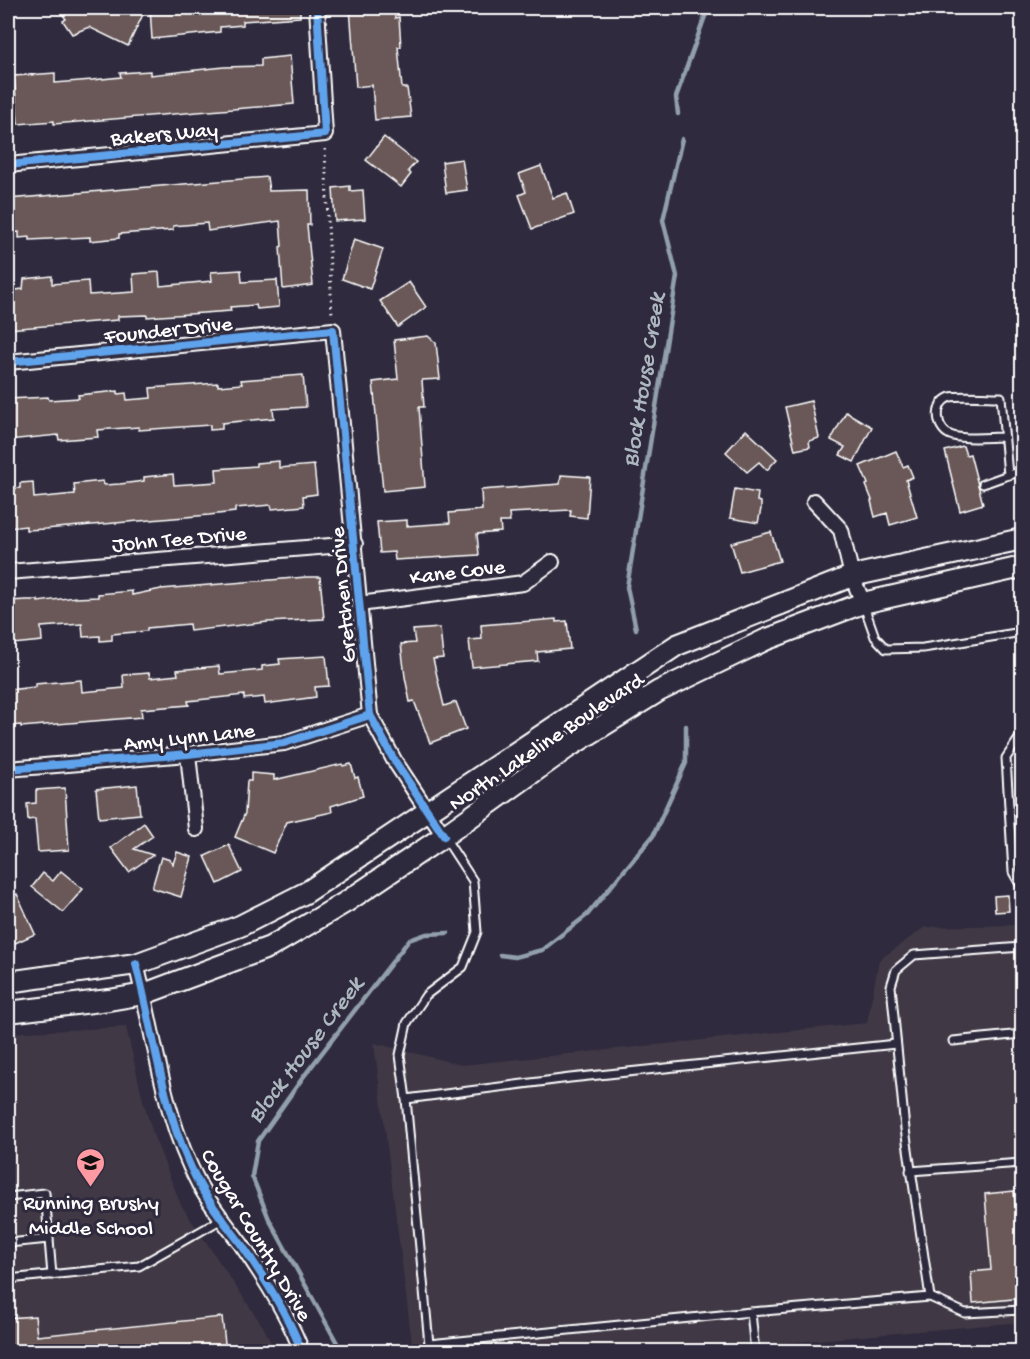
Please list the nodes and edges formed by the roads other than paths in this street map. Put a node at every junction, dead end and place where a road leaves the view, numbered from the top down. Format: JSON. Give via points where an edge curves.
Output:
{"nodes":[{"id":1,"x":317,"y":8,"type":"edge"},
{"id":2,"x":8,"y":165,"type":"edge"},
{"id":3,"x":333,"y":330,"type":"joint"},
{"id":4,"x":8,"y":362,"type":"edge"},
{"id":5,"x":1004,"y":437,"type":"junction"},
{"id":6,"x":1022,"y":472,"type":"edge"},
{"id":7,"x":1008,"y":475,"type":"junction"},
{"id":8,"x":1023,"y":481,"type":"edge"},
{"id":9,"x":983,"y":484,"type":"dead end"},
{"id":10,"x":814,"y":501,"type":"dead end"},
{"id":11,"x":1023,"y":539,"type":"edge"},
{"id":12,"x":355,"y":544,"type":"junction"},
{"id":13,"x":552,"y":562,"type":"dead end"},
{"id":14,"x":1023,"y":567,"type":"edge"},
{"id":15,"x":8,"y":572,"type":"edge"},
{"id":16,"x":852,"y":576,"type":"junction"},
{"id":17,"x":863,"y":603,"type":"junction"},
{"id":18,"x":360,"y":604,"type":"junction"},
{"id":19,"x":1023,"y":632,"type":"edge"},
{"id":20,"x":369,"y":715,"type":"junction"},
{"id":21,"x":1023,"y":734,"type":"edge"},
{"id":22,"x":188,"y":754,"type":"junction"},
{"id":23,"x":8,"y":769,"type":"edge"},
{"id":24,"x":428,"y":810,"type":"junction"},
{"id":25,"x":196,"y":829,"type":"dead end"},
{"id":26,"x":444,"y":837,"type":"junction"},
{"id":27,"x":1023,"y":888,"type":"edge"},
{"id":28,"x":1023,"y":947,"type":"edge"},
{"id":29,"x":136,"y":964,"type":"junction"},
{"id":30,"x":8,"y":982,"type":"edge"},
{"id":31,"x":144,"y":994,"type":"junction"},
{"id":32,"x":8,"y":1012,"type":"edge"},
{"id":33,"x":1023,"y":1034,"type":"edge"},
{"id":34,"x":953,"y":1041,"type":"dead end"},
{"id":35,"x":896,"y":1044,"type":"junction"},
{"id":36,"x":406,"y":1099,"type":"junction"},
{"id":37,"x":1023,"y":1163,"type":"edge"},
{"id":38,"x":910,"y":1171,"type":"junction"},
{"id":39,"x":8,"y":1197,"type":"edge"},
{"id":40,"x":222,"y":1219,"type":"junction"},
{"id":41,"x":49,"y":1239,"type":"junction"},
{"id":42,"x":8,"y":1243,"type":"edge"},
{"id":43,"x":52,"y":1275,"type":"junction"},
{"id":44,"x":8,"y":1279,"type":"edge"},
{"id":45,"x":930,"y":1297,"type":"junction"},
{"id":46,"x":1023,"y":1310,"type":"edge"},
{"id":47,"x":751,"y":1312,"type":"junction"},
{"id":48,"x":302,"y":1352,"type":"edge"},
{"id":49,"x":755,"y":1352,"type":"edge"}],
"edges":[{"from":1,"to":2,"type":"street","name":"Bakers Way","via":[[325,134]]},
{"from":3,"to":4,"type":"street","name":"Founder Drive"},
{"from":3,"to":12,"type":"street","name":"Gretchen Drive"},
{"from":5,"to":5,"type":"lane","via":[[1001,397],[950,398],[941,405],[938,413],[943,431],[953,436]]},
{"from":5,"to":7,"type":"lane"},
{"from":6,"to":7,"type":"lane"},
{"from":6,"to":8,"type":"lane"},
{"from":7,"to":9,"type":"lane"},
{"from":10,"to":16,"type":"street","via":[[841,530]]},
{"from":11,"to":16,"type":"main road","name":"North Lakeline Boulevard"},
{"from":12,"to":15,"type":"street","name":"John Tee Drive"},
{"from":12,"to":18,"type":"street","name":"Gretchen Drive"},
{"from":13,"to":18,"type":"street","name":"Kane Cove","via":[[523,583]]},
{"from":14,"to":17,"type":"main road","name":"North Lakeline Boulevard"},
{"from":16,"to":17,"type":"street"},
{"from":16,"to":24,"type":"main road","name":"North Lakeline Boulevard","via":[[677,645]]},
{"from":17,"to":19,"type":"lane","via":[[875,637],[886,649],[923,648]]},
{"from":17,"to":26,"type":"main road","name":"North Lakeline Boulevard","via":[[765,640],[659,691],[567,748]]},
{"from":18,"to":20,"type":"street","name":"Gretchen Drive"},
{"from":20,"to":22,"type":"street","name":"Amy Lynn Lane","via":[[284,743]]},
{"from":20,"to":24,"type":"street","name":"Gretchen Drive"},
{"from":21,"to":27,"type":"lane","via":[[1006,758],[1013,872]]},
{"from":22,"to":23,"type":"street","name":"Amy Lynn Lane"},
{"from":22,"to":25,"type":"street"},
{"from":24,"to":26,"type":"street","name":"Gretchen Drive"},
{"from":24,"to":29,"type":"main road","name":"North Lakeline Boulevard","via":[[307,892],[240,926]]},
{"from":26,"to":31,"type":"main road","name":"North Lakeline Boulevard","via":[[270,947]]},
{"from":26,"to":36,"type":"lane","name":"Gretchen Drive","via":[[473,881],[477,932],[463,967],[426,995],[407,1023],[400,1055]]},
{"from":28,"to":35,"type":"lane","via":[[914,955],[904,962],[896,970],[891,986]]},
{"from":29,"to":30,"type":"main road","name":"North Lakeline Boulevard"},
{"from":29,"to":31,"type":"street","name":"Cougar Country Drive"},
{"from":31,"to":32,"type":"main road","name":"North Lakeline Boulevard"},
{"from":31,"to":40,"type":"street","name":"Cougar Country Drive","via":[[179,1141],[200,1186]]},
{"from":33,"to":34,"type":"lane"},
{"from":35,"to":36,"type":"lane"},
{"from":35,"to":38,"type":"lane"},
{"from":36,"to":47,"type":"lane","name":"Gretchen Drive","via":[[429,1344]]},
{"from":37,"to":38,"type":"lane"},
{"from":38,"to":45,"type":"lane"},
{"from":39,"to":41,"type":"lane","via":[[45,1193]]},
{"from":40,"to":43,"type":"lane","via":[[139,1266]]},
{"from":40,"to":48,"type":"street","name":"Cougar Country Drive","via":[[282,1308]]},
{"from":41,"to":42,"type":"lane"},
{"from":41,"to":43,"type":"lane"},
{"from":43,"to":44,"type":"lane"},
{"from":45,"to":46,"type":"lane","via":[[965,1313]]},
{"from":45,"to":47,"type":"lane"},
{"from":47,"to":49,"type":"lane"}]}
